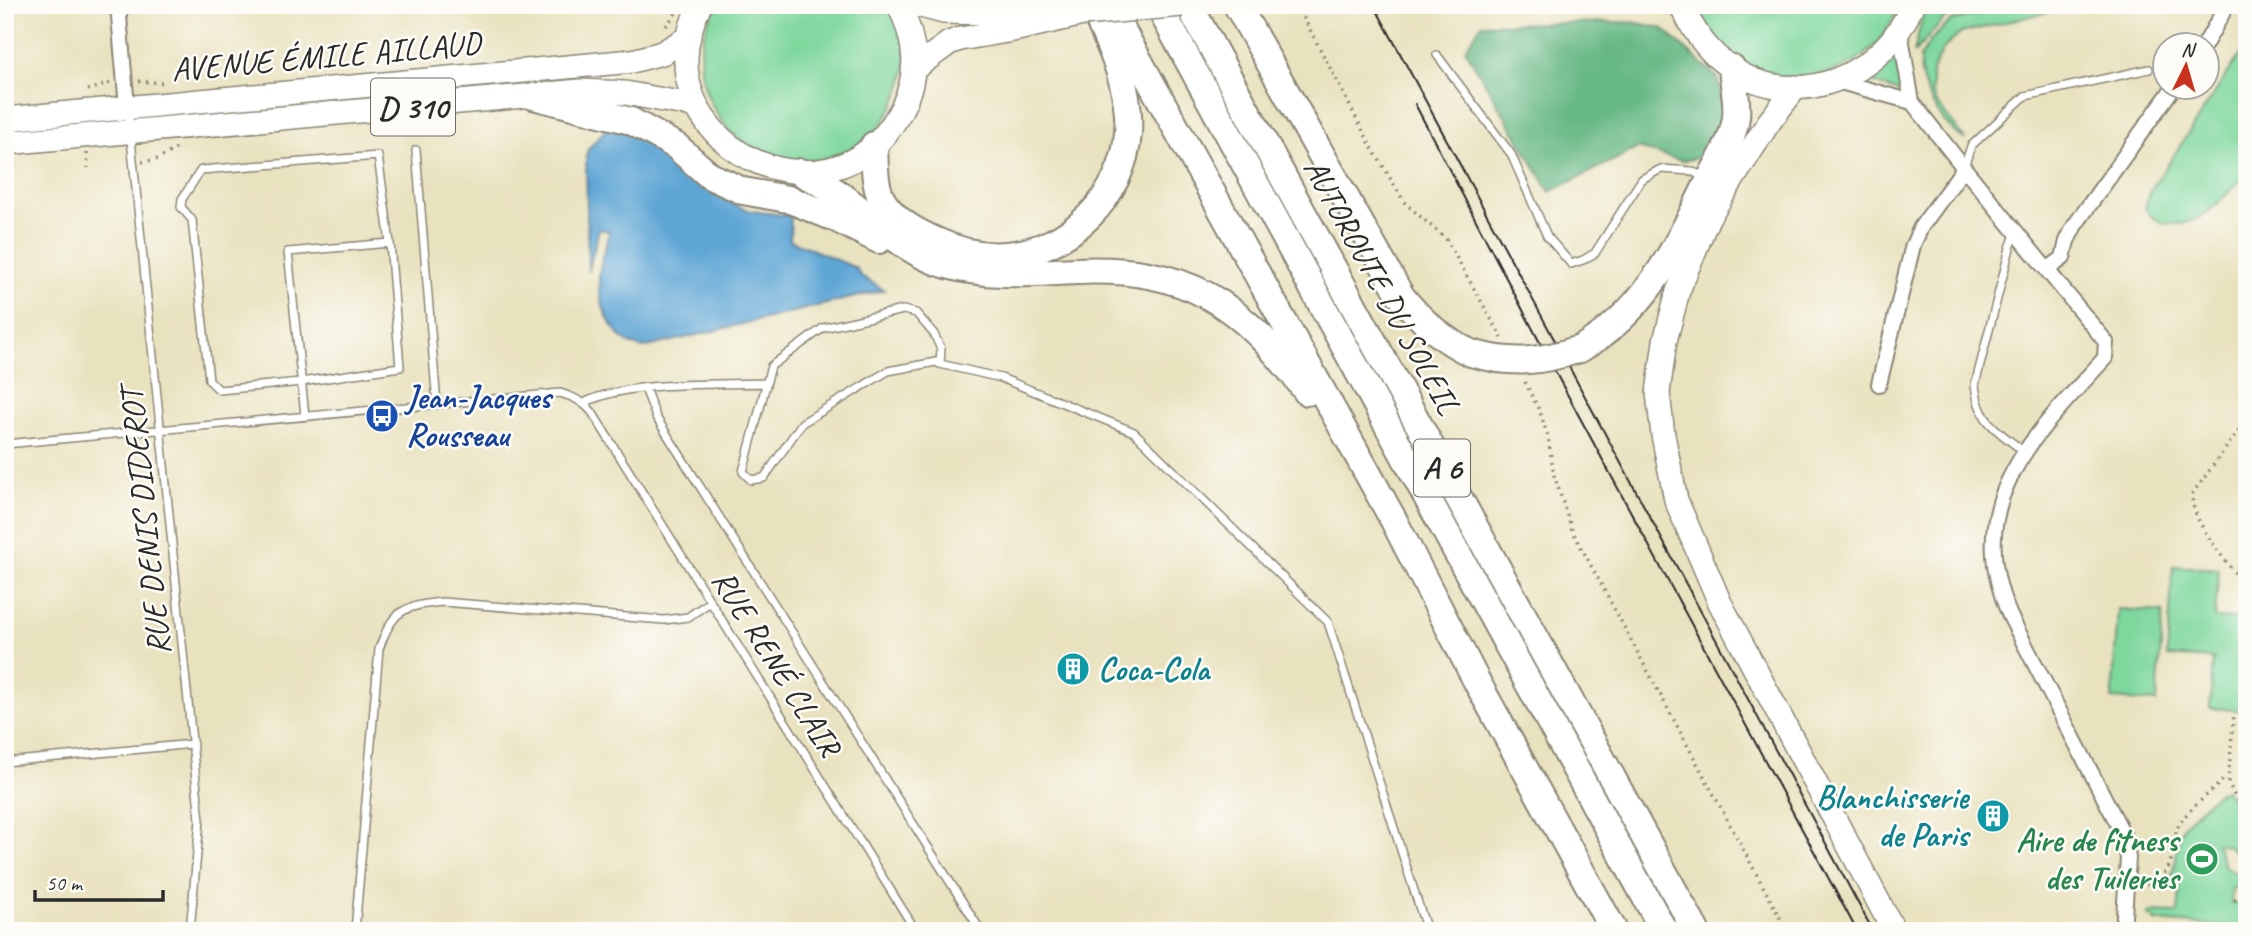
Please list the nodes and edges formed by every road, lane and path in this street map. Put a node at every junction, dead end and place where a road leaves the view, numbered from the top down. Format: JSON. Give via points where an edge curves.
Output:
{"nodes":[{"id":1,"x":118,"y":5,"type":"edge"},
{"id":2,"x":700,"y":5,"type":"edge"},
{"id":3,"x":900,"y":5,"type":"edge"},
{"id":4,"x":917,"y":5,"type":"edge"},
{"id":5,"x":1108,"y":5,"type":"edge"},
{"id":6,"x":1158,"y":5,"type":"edge"},
{"id":7,"x":1182,"y":5,"type":"edge"},
{"id":8,"x":1189,"y":5,"type":"edge"},
{"id":9,"x":1237,"y":5,"type":"edge"},
{"id":10,"x":1297,"y":5,"type":"edge"},
{"id":11,"x":1682,"y":5,"type":"edge"},
{"id":12,"x":1912,"y":5,"type":"edge"},
{"id":13,"x":2227,"y":5,"type":"edge"},
{"id":14,"x":1088,"y":10,"type":"edge"},
{"id":15,"x":1900,"y":31,"type":"junction"},
{"id":16,"x":2212,"y":32,"type":"edge"},
{"id":17,"x":689,"y":37,"type":"junction"},
{"id":18,"x":1437,"y":55,"type":"dead end"},
{"id":19,"x":915,"y":68,"type":"junction"},
{"id":20,"x":1731,"y":68,"type":"junction"},
{"id":21,"x":2149,"y":69,"type":"dead end"},
{"id":22,"x":1837,"y":81,"type":"junction"},
{"id":23,"x":1796,"y":87,"type":"junction"},
{"id":24,"x":533,"y":96,"type":"junction"},
{"id":25,"x":1913,"y":102,"type":"junction"},
{"id":26,"x":2162,"y":102,"type":"edge"},
{"id":27,"x":696,"y":106,"type":"junction"},
{"id":28,"x":127,"y":107,"type":"junction"},
{"id":29,"x":5,"y":120,"type":"edge"},
{"id":30,"x":129,"y":131,"type":"junction"},
{"id":31,"x":5,"y":143,"type":"edge"},
{"id":32,"x":874,"y":145,"type":"junction"},
{"id":33,"x":416,"y":150,"type":"dead end"},
{"id":34,"x":1964,"y":168,"type":"junction"},
{"id":35,"x":800,"y":172,"type":"junction"},
{"id":36,"x":1710,"y":179,"type":"junction"},
{"id":37,"x":2016,"y":232,"type":"junction"},
{"id":38,"x":390,"y":243,"type":"junction"},
{"id":39,"x":930,"y":259,"type":"junction"},
{"id":40,"x":2047,"y":270,"type":"junction"},
{"id":41,"x":1506,"y":345,"type":"dead end"},
{"id":42,"x":940,"y":363,"type":"junction"},
{"id":43,"x":1522,"y":376,"type":"dead end"},
{"id":44,"x":301,"y":382,"type":"junction"},
{"id":45,"x":766,"y":383,"type":"junction"},
{"id":46,"x":1879,"y":384,"type":"dead end"},
{"id":47,"x":645,"y":388,"type":"junction"},
{"id":48,"x":584,"y":403,"type":"junction"},
{"id":49,"x":437,"y":404,"type":"junction"},
{"id":50,"x":305,"y":416,"type":"junction"},
{"id":51,"x":2247,"y":419,"type":"edge"},
{"id":52,"x":159,"y":429,"type":"junction"},
{"id":53,"x":5,"y":444,"type":"edge"},
{"id":54,"x":2024,"y":452,"type":"junction"},
{"id":55,"x":2247,"y":588,"type":"edge"},
{"id":56,"x":710,"y":602,"type":"junction"},
{"id":57,"x":1476,"y":680,"type":"junction"},
{"id":58,"x":2234,"y":713,"type":"dead end"},
{"id":59,"x":194,"y":744,"type":"junction"},
{"id":60,"x":5,"y":762,"type":"edge"},
{"id":61,"x":2228,"y":782,"type":"junction"},
{"id":62,"x":2238,"y":801,"type":"dead end"},
{"id":63,"x":2146,"y":884,"type":"dead end"},
{"id":64,"x":2234,"y":900,"type":"dead end"},
{"id":65,"x":2247,"y":901,"type":"edge"},
{"id":66,"x":2123,"y":927,"type":"edge"},
{"id":67,"x":190,"y":931,"type":"edge"},
{"id":68,"x":355,"y":931,"type":"edge"},
{"id":69,"x":916,"y":931,"type":"edge"},
{"id":70,"x":981,"y":931,"type":"edge"},
{"id":71,"x":1427,"y":931,"type":"edge"},
{"id":72,"x":1614,"y":931,"type":"edge"},
{"id":73,"x":1664,"y":931,"type":"edge"},
{"id":74,"x":1696,"y":931,"type":"edge"},
{"id":75,"x":1787,"y":931,"type":"edge"},
{"id":76,"x":1894,"y":931,"type":"edge"},
{"id":77,"x":2224,"y":931,"type":"edge"}],
"edges":[{"from":1,"to":28,"type":"street"},
{"from":2,"to":17,"type":"main road"},
{"from":3,"to":19,"type":"main road"},
{"from":4,"to":14,"type":"main road","via":[[967,14]]},
{"from":5,"to":57,"type":"highway","via":[[1386,507]]},
{"from":6,"to":73,"type":"highway","name":"AUTOROUTE DU SOLEIL","number":"A 6"},
{"from":7,"to":14,"type":"main road","bridge":true},
{"from":8,"to":74,"type":"highway","name":"AUTOROUTE DU SOLEIL","number":"A 6"},
{"from":9,"to":36,"type":"highway","bridge":true,"via":[[1401,296],[1430,329],[1471,353],[1529,362],[1580,349],[1602,336],[1637,304],[1686,228]]},
{"from":10,"to":41,"type":"path","via":[[1405,203],[1446,239]]},
{"from":11,"to":20,"type":"main road","via":[[1699,37]]},
{"from":12,"to":15,"type":"main road"},
{"from":13,"to":16,"type":"street"},
{"from":14,"to":19,"type":"main road","via":[[1013,30],[960,38]]},
{"from":14,"to":32,"type":"highway","via":[[1124,80],[1128,134],[1121,166],[1106,196],[1085,221],[1059,239],[1026,252],[990,255],[956,250],[923,235],[907,226],[881,198]]},
{"from":15,"to":22,"type":"main road","via":[[1869,63]]},
{"from":15,"to":25,"type":"street"},
{"from":17,"to":27,"type":"main road","via":[[687,70]]},
{"from":17,"to":28,"type":"main road","name":"AVENUE ÉMILE AILLAUD","number":"D 310","via":[[662,53],[632,61]]},
{"from":18,"to":36,"type":"lane","via":[[1511,154],[1547,236],[1571,264],[1595,253],[1642,179],[1661,169],[1690,171]]},
{"from":19,"to":32,"type":"main road","via":[[909,95],[894,124]]},
{"from":20,"to":23,"type":"main road","via":[[1767,83]]},
{"from":20,"to":36,"type":"highway","via":[[1737,115],[1729,146]]},
{"from":21,"to":34,"type":"lane","via":[[2025,96],[1971,146]]},
{"from":22,"to":23,"type":"main road"},
{"from":22,"to":25,"type":"street"},
{"from":23,"to":76,"type":"main road","via":[[1708,218],[1678,290],[1658,393],[1662,435],[1676,500],[1720,603]]},
{"from":24,"to":27,"type":"main road","name":"AVENUE ÉMILE AILLAUD","number":"D 310","via":[[625,93]]},
{"from":24,"to":30,"type":"main road","name":"AVENUE ÉMILE AILLAUD","number":"D 310"},
{"from":24,"to":39,"type":"highway","via":[[631,121],[676,146],[710,176],[743,191],[788,199]]},
{"from":25,"to":34,"type":"street"},
{"from":26,"to":40,"type":"street","via":[[2075,225],[2063,258]]},
{"from":27,"to":35,"type":"main road","via":[[726,144],[746,159]]},
{"from":28,"to":29,"type":"main road","name":"AVENUE ÉMILE AILLAUD","number":"D 310"},
{"from":28,"to":30,"type":"lane","name":"RUE DENIS DIDEROT"},
{"from":30,"to":31,"type":"main road","name":"AVENUE ÉMILE AILLAUD","number":"D 310"},
{"from":30,"to":52,"type":"lane","name":"RUE DENIS DIDEROT"},
{"from":32,"to":35,"type":"main road","via":[[834,167]]},
{"from":33,"to":49,"type":"lane"},
{"from":34,"to":37,"type":"street"},
{"from":34,"to":46,"type":"street","via":[[1913,245]]},
{"from":35,"to":39,"type":"highway","via":[[831,188],[885,232]]},
{"from":37,"to":40,"type":"street"},
{"from":37,"to":54,"type":"lane","via":[[1975,385],[1977,405],[1986,421]]},
{"from":38,"to":44,"type":"lane","via":[[400,367]]},
{"from":38,"to":44,"type":"lane","via":[[288,252]]},
{"from":38,"to":44,"type":"lane","via":[[378,156],[201,170],[182,199],[181,207],[192,220],[209,380],[219,390]]},
{"from":39,"to":57,"type":"highway","via":[[963,269],[1007,274],[1138,273],[1181,283],[1230,308],[1270,345],[1332,428]]},
{"from":40,"to":54,"type":"street","via":[[2106,341],[2105,358]]},
{"from":42,"to":45,"type":"lane","via":[[941,349],[934,334],[916,313],[904,310],[822,328],[771,366]]},
{"from":42,"to":45,"type":"lane","via":[[888,371],[834,403],[802,423],[764,478],[751,480],[743,472]]},
{"from":42,"to":71,"type":"lane","via":[[1001,378],[1134,432],[1328,622]]},
{"from":43,"to":75,"type":"path","via":[[1540,412],[1572,530]]},
{"from":44,"to":50,"type":"lane"},
{"from":45,"to":47,"type":"lane"},
{"from":47,"to":48,"type":"lane","via":[[601,394]]},
{"from":47,"to":70,"type":"lane","via":[[656,417]]},
{"from":48,"to":49,"type":"lane","via":[[560,393]]},
{"from":48,"to":56,"type":"lane","name":"RUE RENÉ CLAIR"},
{"from":49,"to":50,"type":"lane"},
{"from":50,"to":52,"type":"lane"},
{"from":51,"to":55,"type":"path","via":[[2191,496],[2194,512],[2210,539]]},
{"from":52,"to":53,"type":"lane"},
{"from":52,"to":59,"type":"lane","name":"RUE DENIS DIDEROT"},
{"from":54,"to":66,"type":"street","via":[[2000,500],[1993,548],[1996,574],[2010,616],[2123,834],[2128,858]]},
{"from":56,"to":68,"type":"lane","via":[[688,617],[664,620],[443,602],[418,604],[397,613],[379,649]]},
{"from":56,"to":69,"type":"lane","name":"RUE RENÉ CLAIR"},
{"from":57,"to":72,"type":"highway"},
{"from":58,"to":61,"type":"path"},
{"from":59,"to":60,"type":"lane"},
{"from":59,"to":67,"type":"lane","name":"RUE DENIS DIDEROT","via":[[200,820]]},
{"from":61,"to":62,"type":"path"},
{"from":61,"to":63,"type":"path","via":[[2223,780],[2181,822],[2169,870],[2160,880]]},
{"from":64,"to":65,"type":"path"},
{"from":66,"to":77,"type":"path"}]}
